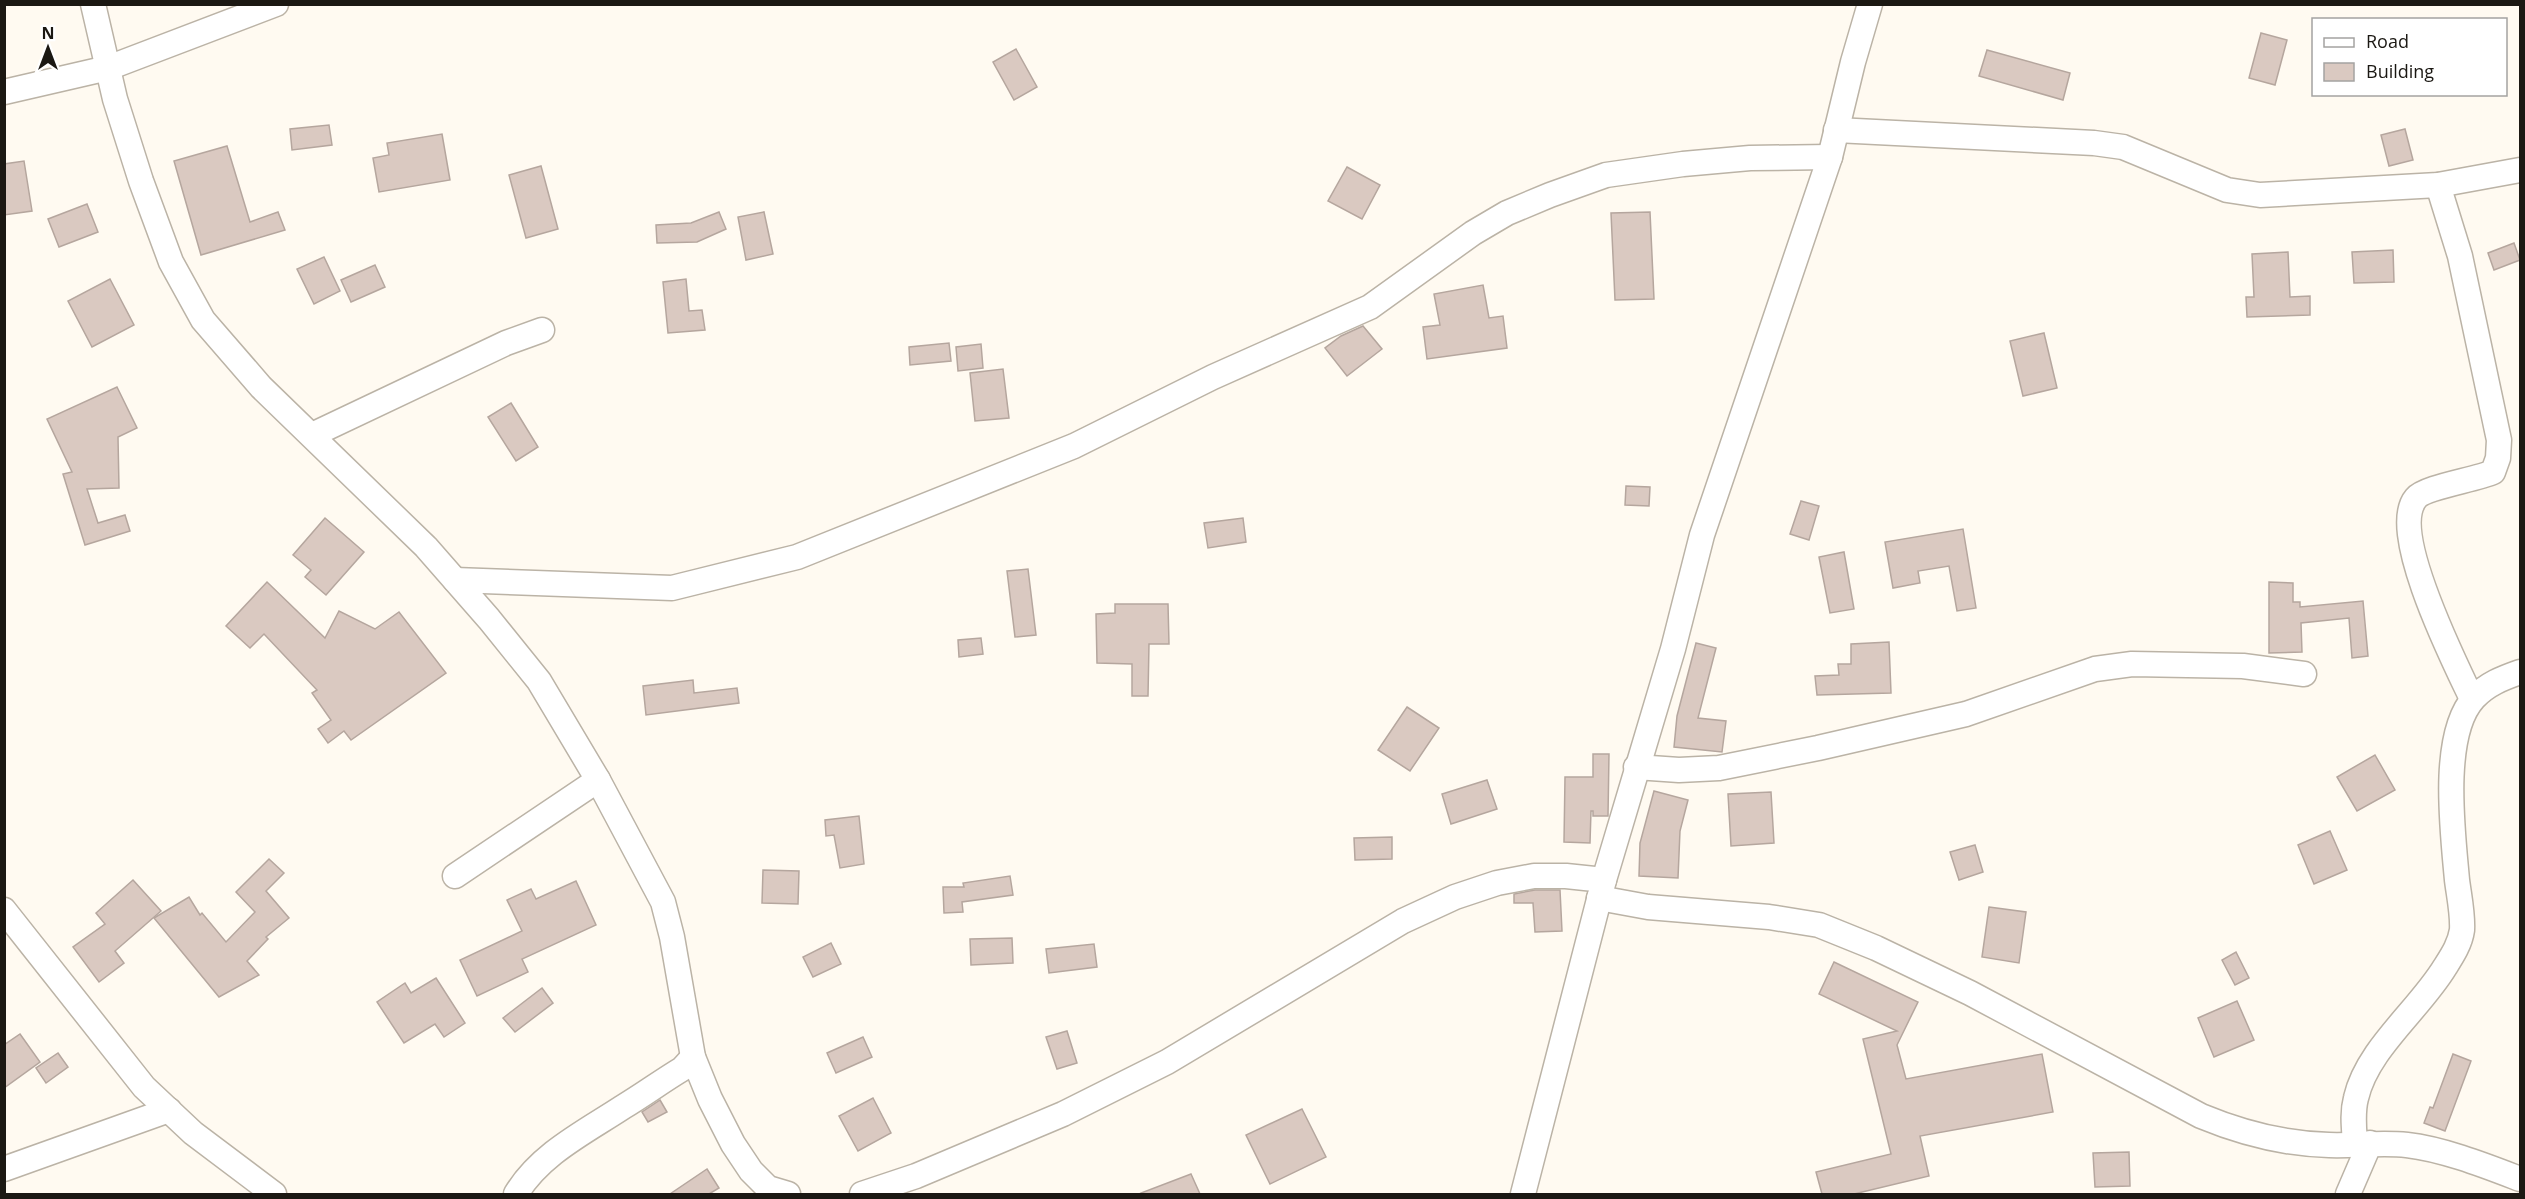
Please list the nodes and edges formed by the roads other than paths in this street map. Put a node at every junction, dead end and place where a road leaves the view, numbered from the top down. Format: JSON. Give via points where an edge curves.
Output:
{"nodes":[{"id":1,"x":93,"y":4,"type":"edge"},
{"id":2,"x":276,"y":4,"type":"edge"},
{"id":3,"x":1870,"y":4,"type":"edge"},
{"id":4,"x":108,"y":69,"type":"junction"},
{"id":5,"x":4,"y":92,"type":"edge"},
{"id":6,"x":1836,"y":130,"type":"junction"},
{"id":7,"x":1830,"y":157,"type":"junction"},
{"id":8,"x":2520,"y":170,"type":"edge"},
{"id":9,"x":2438,"y":185,"type":"junction"},
{"id":10,"x":542,"y":330,"type":"dead end"},
{"id":11,"x":312,"y":435,"type":"junction"},
{"id":12,"x":455,"y":580,"type":"junction"},
{"id":13,"x":505,"y":583,"type":"junction"},
{"id":14,"x":489,"y":619,"type":"junction"},
{"id":15,"x":2520,"y":672,"type":"edge"},
{"id":16,"x":2304,"y":674,"type":"dead end"},
{"id":17,"x":2472,"y":699,"type":"junction"},
{"id":18,"x":1636,"y":767,"type":"junction"},
{"id":19,"x":598,"y":780,"type":"junction"},
{"id":20,"x":455,"y":876,"type":"dead end"},
{"id":21,"x":1601,"y":889,"type":"junction"},
{"id":22,"x":4,"y":910,"type":"edge"},
{"id":23,"x":693,"y":1057,"type":"junction"},
{"id":24,"x":169,"y":1110,"type":"junction"},
{"id":25,"x":2362,"y":1143,"type":"junction"},
{"id":26,"x":4,"y":1169,"type":"edge"},
{"id":27,"x":2520,"y":1179,"type":"edge"},
{"id":28,"x":274,"y":1194,"type":"edge"},
{"id":29,"x":516,"y":1194,"type":"edge"},
{"id":30,"x":788,"y":1194,"type":"edge"},
{"id":31,"x":862,"y":1194,"type":"edge"},
{"id":32,"x":1523,"y":1194,"type":"edge"},
{"id":33,"x":2348,"y":1194,"type":"edge"}],
"edges":[{"from":1,"to":4,"type":"street"},
{"from":2,"to":4,"type":"street"},
{"from":3,"to":6,"type":"street"},
{"from":4,"to":5,"type":"street"},
{"from":4,"to":11,"type":"street","via":[[141,181],[171,262],[203,320],[261,387]]},
{"from":6,"to":7,"type":"street"},
{"from":6,"to":9,"type":"street","via":[[2123,147],[2227,190],[2260,195]]},
{"from":7,"to":13,"type":"street","via":[[1750,158],[1672,165],[1606,175],[1550,195],[1473,233],[1370,307],[1074,446],[798,557],[672,588]]},
{"from":7,"to":18,"type":"street","via":[[1702,535],[1673,649]]},
{"from":8,"to":9,"type":"street"},
{"from":9,"to":17,"type":"street","via":[[2460,256],[2499,440],[2498,458],[2493,472],[2476,480],[2431,489],[2417,496],[2410,507],[2408,528],[2425,591]]},
{"from":10,"to":11,"type":"street","via":[[506,343]]},
{"from":11,"to":12,"type":"street"},
{"from":12,"to":13,"type":"street"},
{"from":12,"to":14,"type":"street"},
{"from":13,"to":14,"type":"street"},
{"from":14,"to":19,"type":"street","via":[[538,681]]},
{"from":15,"to":17,"type":"street","via":[[2493,682]]},
{"from":16,"to":18,"type":"street","via":[[2232,666],[2132,664],[2095,669],[1966,714],[1818,748],[1719,768]]},
{"from":17,"to":25,"type":"street","via":[[2454,741],[2451,766],[2462,931],[2456,950],[2435,984],[2362,1078],[2355,1098]]},
{"from":18,"to":21,"type":"street"},
{"from":19,"to":20,"type":"street"},
{"from":19,"to":23,"type":"street","via":[[663,902]]},
{"from":21,"to":25,"type":"street","via":[[1648,907],[1819,925],[1970,993],[2228,1127],[2286,1142]]},
{"from":21,"to":31,"type":"street","via":[[1566,876],[1534,876],[1455,897],[1403,921],[1167,1062],[1063,1114],[916,1176]]},
{"from":21,"to":32,"type":"street"},
{"from":22,"to":24,"type":"street","via":[[144,1087]]},
{"from":23,"to":29,"type":"street","via":[[682,1070],[594,1124],[547,1159]]},
{"from":23,"to":30,"type":"street","via":[[719,1117],[751,1172],[768,1188]]},
{"from":24,"to":26,"type":"street"},
{"from":24,"to":28,"type":"street"},
{"from":25,"to":27,"type":"street","via":[[2409,1145]]},
{"from":25,"to":33,"type":"street"}]}
